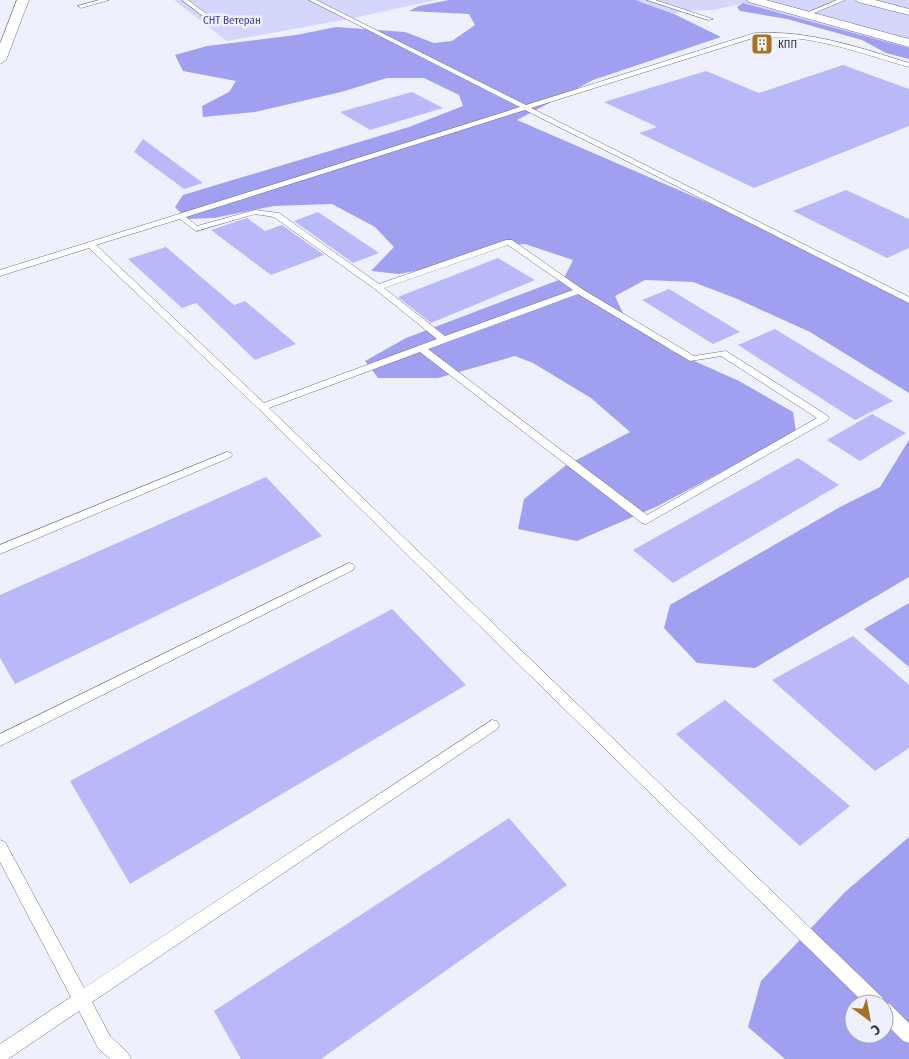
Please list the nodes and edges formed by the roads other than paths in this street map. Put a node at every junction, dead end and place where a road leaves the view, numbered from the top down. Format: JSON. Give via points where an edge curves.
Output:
{"nodes":[{"id":1,"x":106,"y":0,"type":"edge"},
{"id":2,"x":185,"y":0,"type":"edge"},
{"id":3,"x":312,"y":0,"type":"edge"},
{"id":4,"x":650,"y":0,"type":"edge"},
{"id":5,"x":753,"y":0,"type":"edge"},
{"id":6,"x":842,"y":0,"type":"edge"},
{"id":7,"x":862,"y":0,"type":"edge"},
{"id":8,"x":81,"y":6,"type":"dead end"},
{"id":9,"x":20,"y":8,"type":"edge"},
{"id":10,"x":909,"y":12,"type":"edge"},
{"id":11,"x":807,"y":14,"type":"junction"},
{"id":12,"x":210,"y":19,"type":"dead end"},
{"id":13,"x":710,"y":19,"type":"dead end"},
{"id":14,"x":0,"y":20,"type":"edge"},
{"id":15,"x":909,"y":43,"type":"edge"},
{"id":16,"x":0,"y":60,"type":"edge"},
{"id":17,"x":909,"y":65,"type":"edge"},
{"id":18,"x":524,"y":108,"type":"junction"},
{"id":19,"x":181,"y":216,"type":"junction"},
{"id":20,"x":90,"y":244,"type":"junction"},
{"id":21,"x":0,"y":273,"type":"edge"},
{"id":22,"x":378,"y":287,"type":"junction"},
{"id":23,"x":579,"y":291,"type":"junction"},
{"id":24,"x":909,"y":300,"type":"edge"},
{"id":25,"x":444,"y":340,"type":"junction"},
{"id":26,"x":421,"y":348,"type":"junction"},
{"id":27,"x":262,"y":407,"type":"junction"},
{"id":28,"x":227,"y":455,"type":"dead end"},
{"id":29,"x":0,"y":550,"type":"edge"},
{"id":30,"x":349,"y":567,"type":"dead end"},
{"id":31,"x":492,"y":726,"type":"dead end"},
{"id":32,"x":0,"y":740,"type":"edge"},
{"id":33,"x":0,"y":847,"type":"edge"},
{"id":34,"x":868,"y":994,"type":"edge"},
{"id":35,"x":81,"y":999,"type":"junction"},
{"id":36,"x":894,"y":1020,"type":"edge"},
{"id":37,"x":909,"y":1035,"type":"edge"},
{"id":38,"x":0,"y":1054,"type":"edge"},
{"id":39,"x":122,"y":1059,"type":"edge"}],
"edges":[{"from":1,"to":8,"type":"lane"},
{"from":2,"to":12,"type":"lane"},
{"from":3,"to":18,"type":"lane"},
{"from":4,"to":13,"type":"lane"},
{"from":5,"to":11,"type":"street"},
{"from":6,"to":11,"type":"lane"},
{"from":7,"to":10,"type":"street"},
{"from":9,"to":14,"type":"street"},
{"from":9,"to":16,"type":"street"},
{"from":11,"to":15,"type":"street"},
{"from":17,"to":18,"type":"lane","via":[[797,34],[763,34]]},
{"from":18,"to":19,"type":"lane"},
{"from":18,"to":24,"type":"lane"},
{"from":19,"to":20,"type":"lane"},
{"from":19,"to":22,"type":"lane","via":[[196,229],[255,212],[276,215]]},
{"from":20,"to":21,"type":"lane"},
{"from":20,"to":27,"type":"lane"},
{"from":22,"to":23,"type":"lane","via":[[510,242]]},
{"from":22,"to":25,"type":"lane"},
{"from":23,"to":25,"type":"lane"},
{"from":23,"to":26,"type":"lane","via":[[693,359],[723,353],[824,418],[646,520]]},
{"from":25,"to":26,"type":"lane"},
{"from":26,"to":27,"type":"lane"},
{"from":27,"to":34,"type":"lane"},
{"from":28,"to":29,"type":"lane"},
{"from":30,"to":32,"type":"lane"},
{"from":31,"to":35,"type":"lane"},
{"from":33,"to":35,"type":"lane"},
{"from":35,"to":38,"type":"lane"},
{"from":35,"to":39,"type":"lane","via":[[104,1042]]},
{"from":36,"to":37,"type":"lane"}]}
